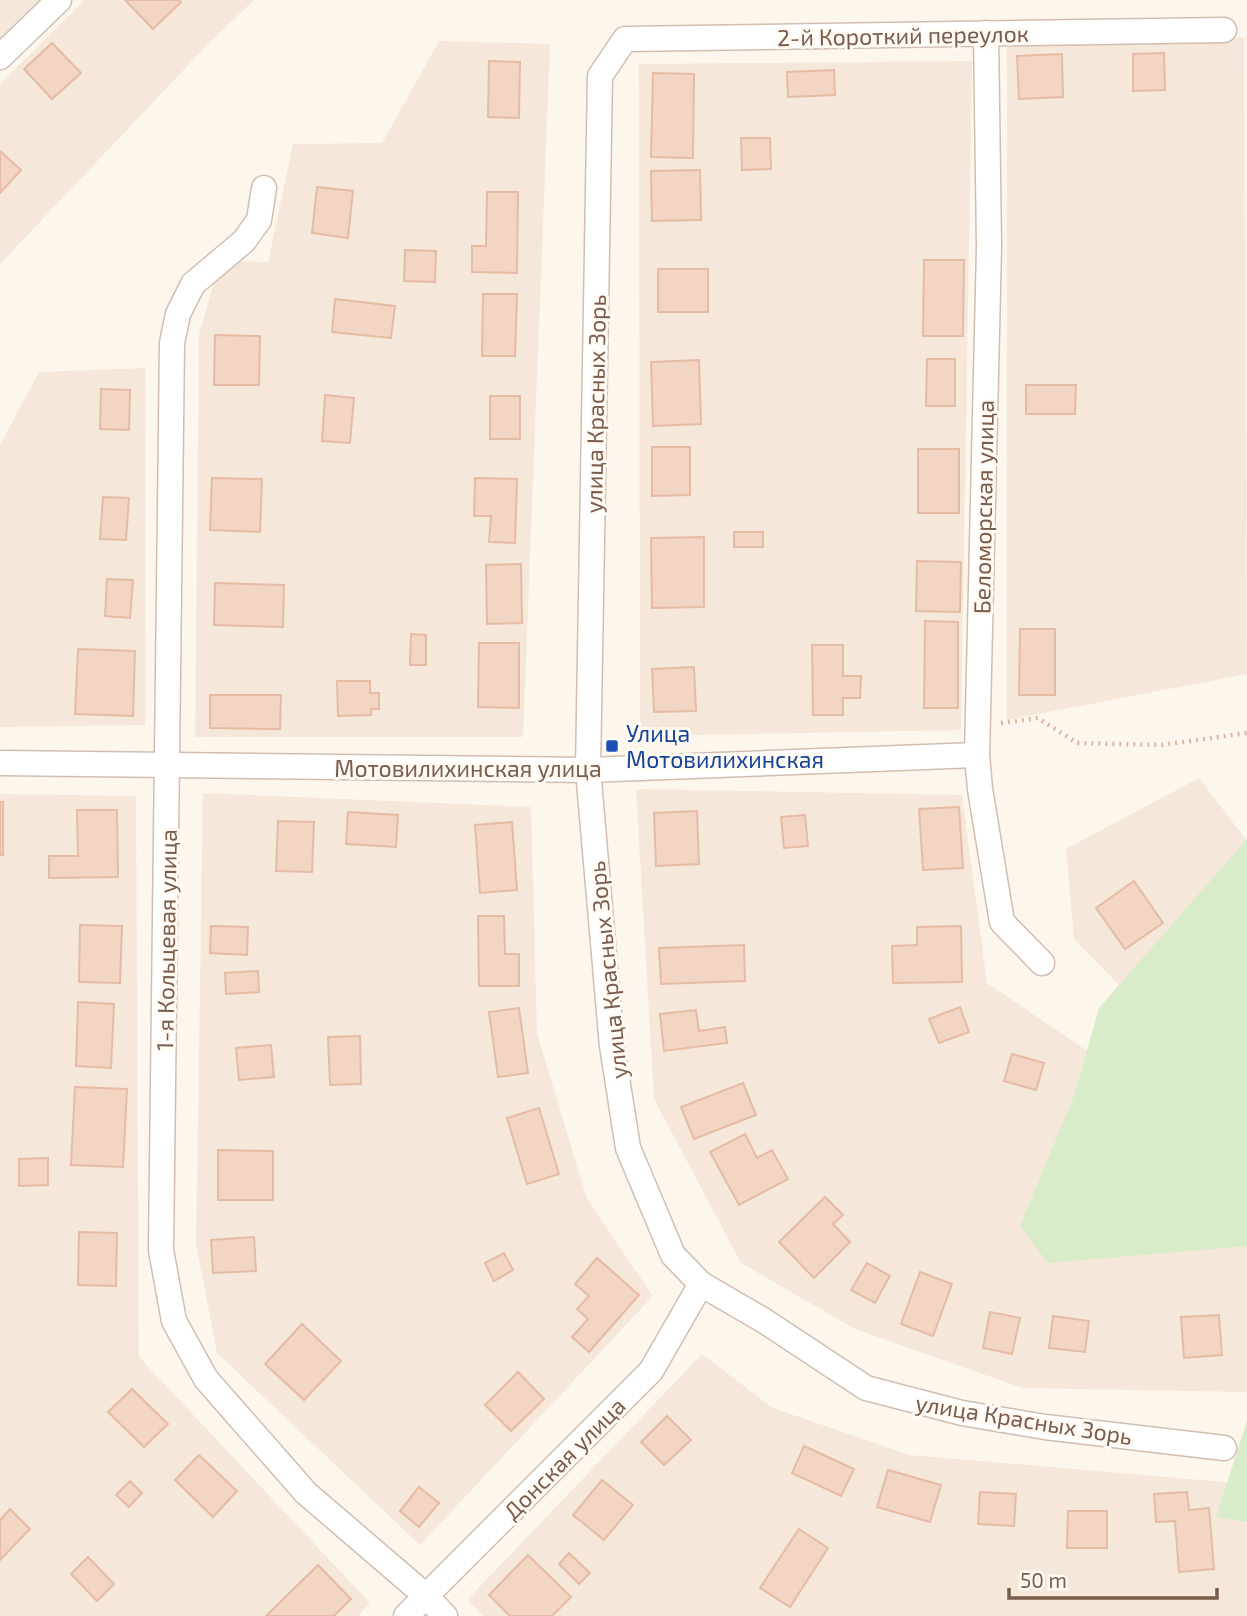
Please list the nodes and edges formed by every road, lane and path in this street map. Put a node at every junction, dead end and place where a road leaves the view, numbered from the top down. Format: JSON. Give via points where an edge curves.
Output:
{"nodes":[{"id":1,"x":59,"y":0,"type":"edge"},
{"id":2,"x":1224,"y":30,"type":"dead end"},
{"id":3,"x":986,"y":33,"type":"junction"},
{"id":4,"x":0,"y":57,"type":"edge"},
{"id":5,"x":600,"y":76,"type":"joint"},
{"id":6,"x":264,"y":188,"type":"dead end"},
{"id":7,"x":1004,"y":722,"type":"dead end"},
{"id":8,"x":1247,"y":733,"type":"edge"},
{"id":9,"x":977,"y":755,"type":"junction"},
{"id":10,"x":0,"y":763,"type":"edge"},
{"id":11,"x":168,"y":765,"type":"junction"},
{"id":12,"x":588,"y":770,"type":"junction"},
{"id":13,"x":1042,"y":962,"type":"dead end"},
{"id":14,"x":701,"y":1284,"type":"junction"},
{"id":15,"x":1224,"y":1448,"type":"dead end"},
{"id":16,"x":426,"y":1596,"type":"junction"},
{"id":17,"x":406,"y":1616,"type":"edge"},
{"id":18,"x":445,"y":1616,"type":"edge"}],
"edges":[{"from":1,"to":4,"type":"street"},
{"from":2,"to":3,"type":"street","name":"2-й Короткий переулок"},
{"from":3,"to":5,"type":"street","name":"2-й Короткий переулок","via":[[625,39]]},
{"from":3,"to":9,"type":"street","name":"Беломорская улица","via":[[989,247]]},
{"from":5,"to":12,"type":"street","name":"улица Красных Зорь"},
{"from":6,"to":11,"type":"street","name":"1-я Кольцевая улица","via":[[259,220],[244,241],[193,284],[178,314],[173,343]]},
{"from":7,"to":8,"type":"path","via":[[1038,718],[1077,743],[1162,745]]},
{"from":9,"to":12,"type":"street","name":"Мотовилихинская улица"},
{"from":9,"to":13,"type":"street","name":"Беломорская улица","via":[[1002,922]]},
{"from":10,"to":11,"type":"street","name":"Мотовилихинская улица"},
{"from":11,"to":12,"type":"street","name":"Мотовилихинская улица"},
{"from":11,"to":16,"type":"street","name":"1-я Кольцевая улица","via":[[161,1250],[174,1321],[206,1379],[306,1493]]},
{"from":12,"to":14,"type":"street","name":"улица Красных Зорь","via":[[612,1046],[628,1148],[673,1255]]},
{"from":14,"to":15,"type":"street","name":"улица Красных Зорь","via":[[866,1388],[1017,1423]]},
{"from":14,"to":16,"type":"street","name":"Донская улица","via":[[651,1371]]},
{"from":16,"to":17,"type":"street","name":"Донская улица"},
{"from":16,"to":18,"type":"street","name":"1-я Кольцевая улица"}]}
